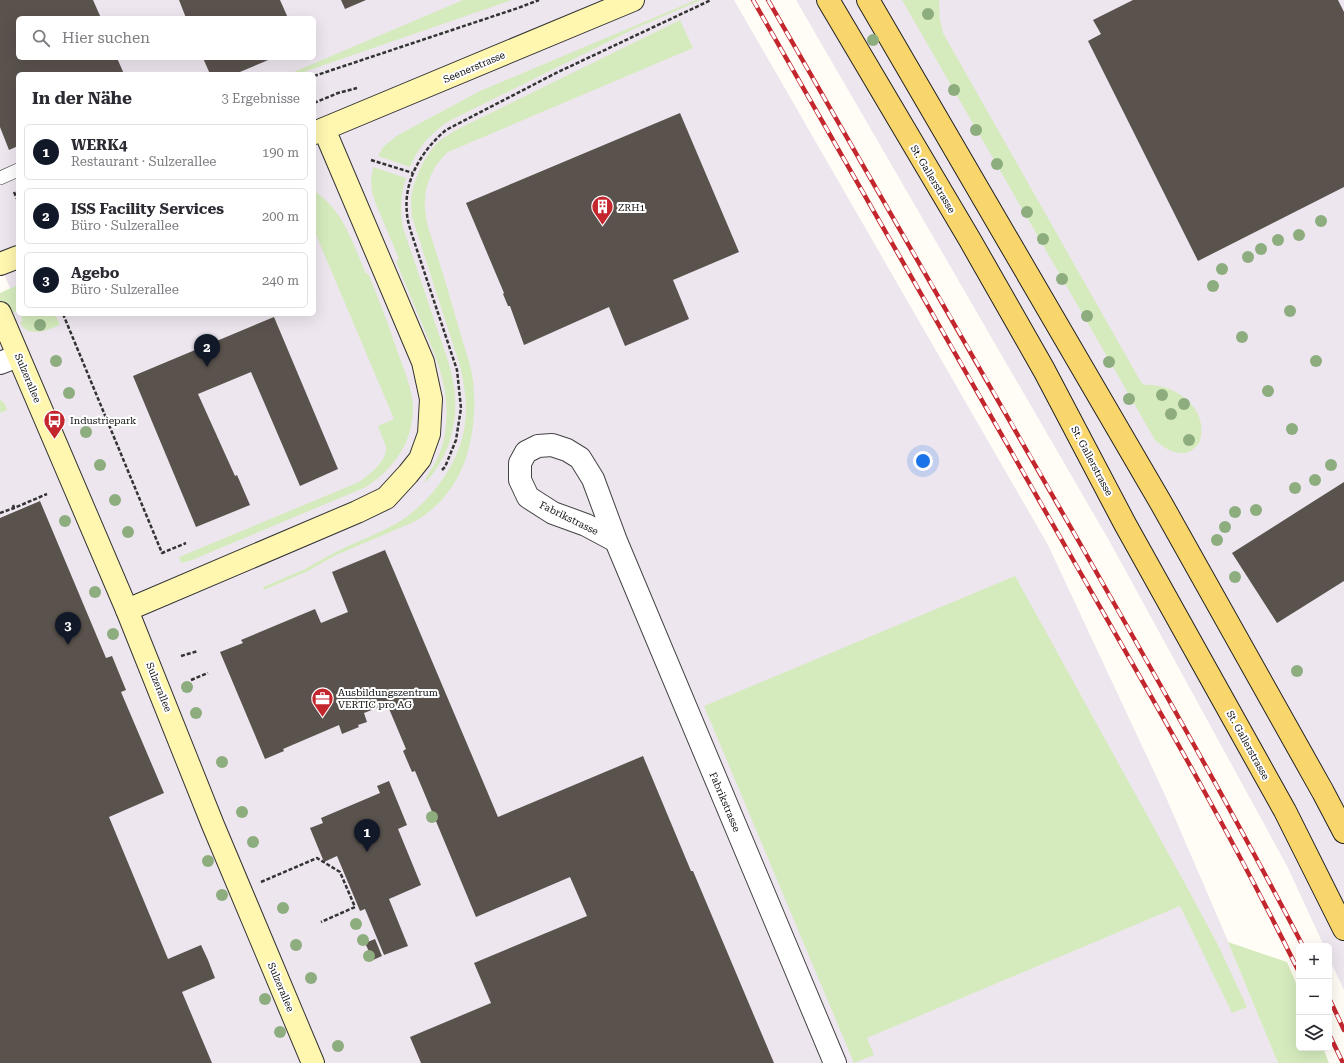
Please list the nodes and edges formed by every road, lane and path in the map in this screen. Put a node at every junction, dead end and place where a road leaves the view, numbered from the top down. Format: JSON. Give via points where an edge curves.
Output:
{"nodes":[{"id":1,"x":539,"y":0,"type":"edge"},
{"id":2,"x":633,"y":0,"type":"edge"},
{"id":3,"x":711,"y":0,"type":"edge"},
{"id":4,"x":828,"y":0,"type":"edge"},
{"id":5,"x":868,"y":0,"type":"edge"},
{"id":6,"x":316,"y":75,"type":"edge"},
{"id":7,"x":348,"y":90,"type":"dead end"},
{"id":8,"x":316,"y":102,"type":"edge"},
{"id":9,"x":319,"y":131,"type":"edge"},
{"id":10,"x":371,"y":160,"type":"dead end"},
{"id":11,"x":16,"y":171,"type":"edge"},
{"id":12,"x":413,"y":173,"type":"junction"},
{"id":13,"x":0,"y":178,"type":"edge"},
{"id":14,"x":16,"y":258,"type":"edge"},
{"id":15,"x":0,"y":264,"type":"edge"},
{"id":16,"x":0,"y":313,"type":"edge"},
{"id":17,"x":64,"y":316,"type":"edge"},
{"id":18,"x":9,"y":359,"type":"edge"},
{"id":19,"x":440,"y":472,"type":"dead end"},
{"id":20,"x":47,"y":494,"type":"dead end"},
{"id":21,"x":0,"y":513,"type":"edge"},
{"id":22,"x":616,"y":541,"type":"junction"},
{"id":23,"x":186,"y":543,"type":"dead end"},
{"id":24,"x":127,"y":610,"type":"junction"},
{"id":25,"x":198,"y":651,"type":"dead end"},
{"id":26,"x":181,"y":656,"type":"dead end"},
{"id":27,"x":208,"y":673,"type":"dead end"},
{"id":28,"x":191,"y":680,"type":"dead end"},
{"id":29,"x":1344,"y":832,"type":"edge"},
{"id":30,"x":260,"y":882,"type":"dead end"},
{"id":31,"x":320,"y":922,"type":"dead end"},
{"id":32,"x":1344,"y":928,"type":"edge"},
{"id":33,"x":313,"y":1063,"type":"edge"},
{"id":34,"x":835,"y":1063,"type":"edge"}],
"edges":[{"from":1,"to":6,"type":"path"},
{"from":2,"to":9,"type":"main road","name":"Seenerstrasse"},
{"from":3,"to":12,"type":"path","via":[[556,73],[446,130],[425,151]]},
{"from":4,"to":32,"type":"main road","name":"St. Gallerstrasse","via":[[1044,370],[1125,524],[1285,811]]},
{"from":5,"to":29,"type":"main road","via":[[1161,503]]},
{"from":7,"to":8,"type":"path"},
{"from":9,"to":24,"type":"main road","via":[[423,362],[431,400],[429,434],[420,459],[386,498]]},
{"from":10,"to":12,"type":"path"},
{"from":11,"to":13,"type":"lane"},
{"from":12,"to":19,"type":"path","via":[[407,192],[406,213],[457,370],[461,408],[456,440],[445,467]]},
{"from":14,"to":15,"type":"main road"},
{"from":16,"to":18,"type":"main road","name":"Sulzerallee"},
{"from":17,"to":23,"type":"path","via":[[162,553]]},
{"from":18,"to":24,"type":"main road","name":"Sulzerallee"},
{"from":20,"to":21,"type":"path"},
{"from":22,"to":22,"type":"street","name":"Fabrikstrasse","via":[[553,513],[528,497],[520,480],[520,463],[526,452],[538,446],[552,445],[580,458],[593,479]]},
{"from":22,"to":34,"type":"street","name":"Fabrikstrasse"},
{"from":24,"to":33,"type":"main road","name":"Sulzerallee","via":[[213,825]]},
{"from":25,"to":26,"type":"path"},
{"from":27,"to":28,"type":"path"},
{"from":30,"to":31,"type":"path","via":[[317,858],[340,872],[355,907]]}]}
